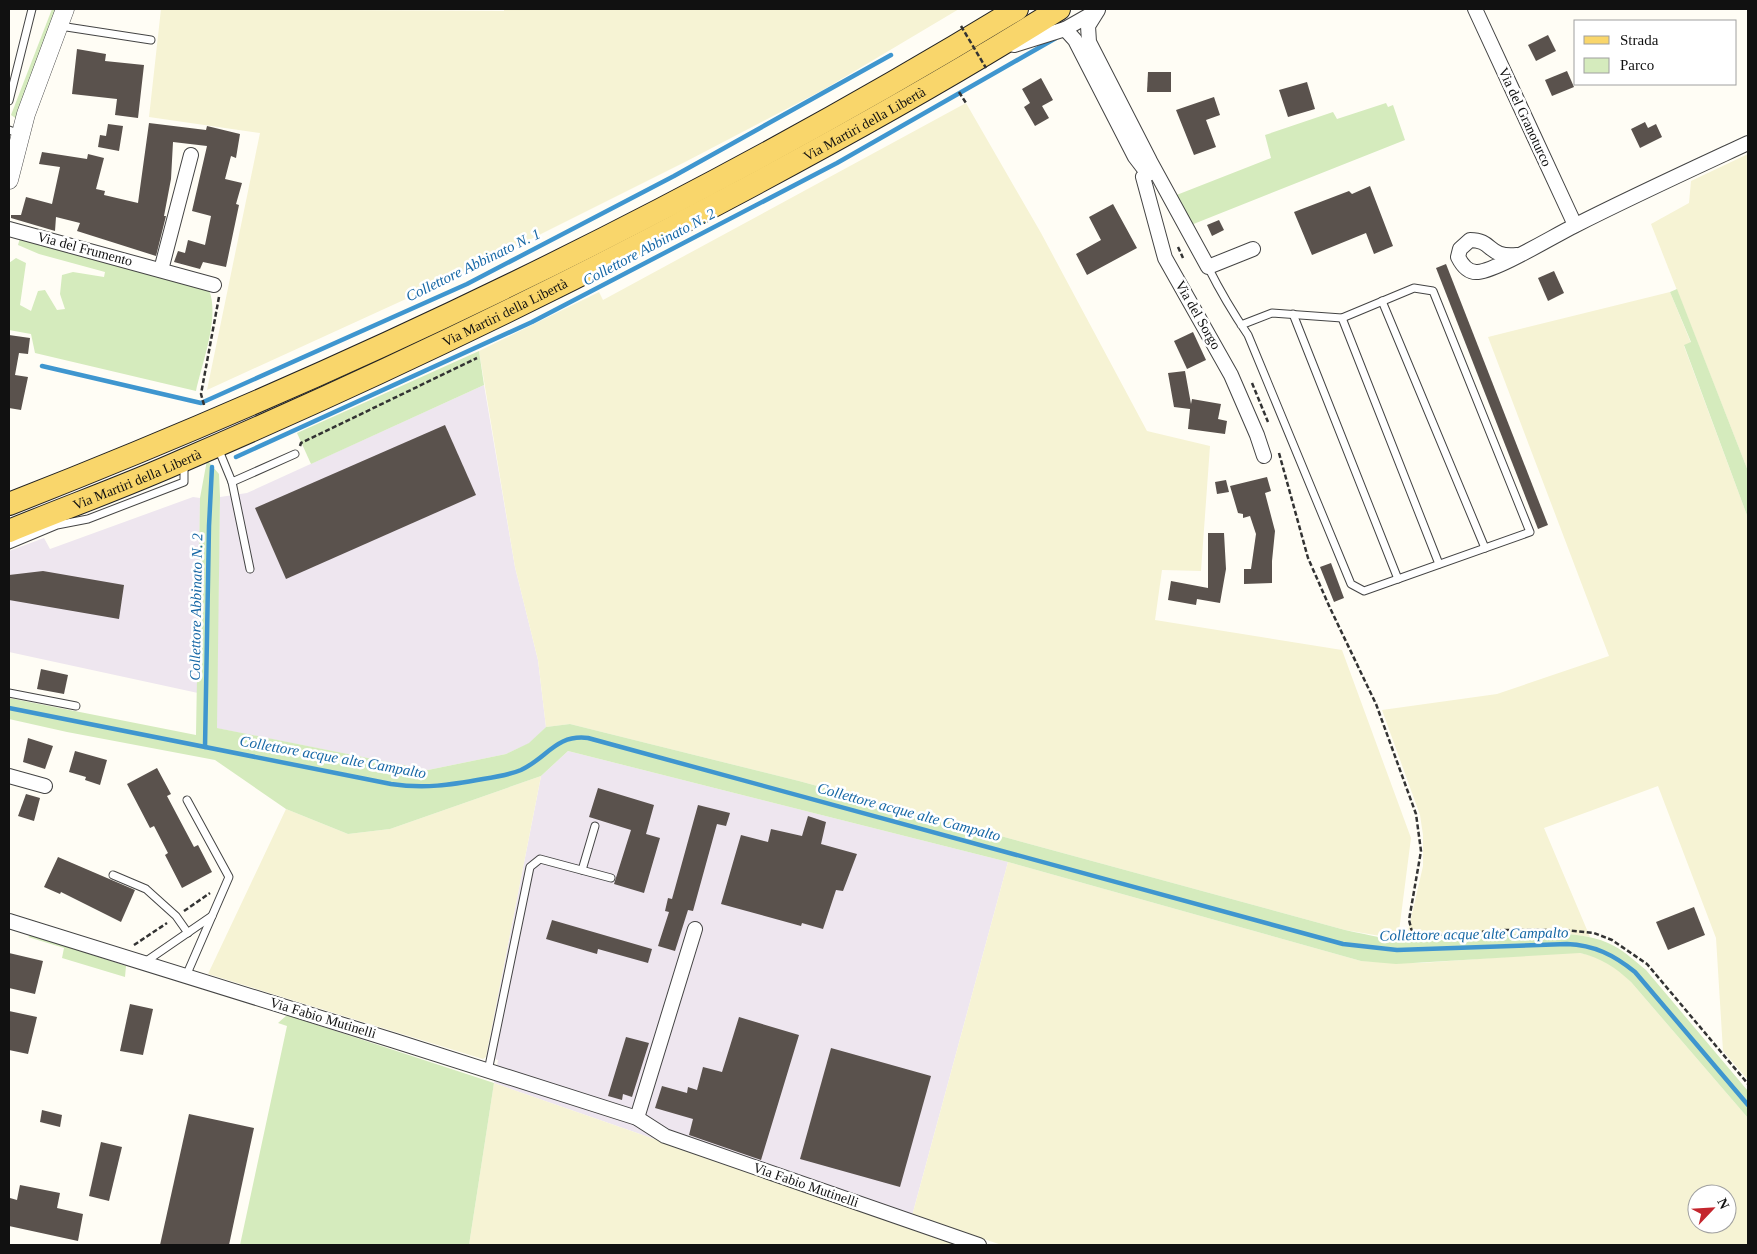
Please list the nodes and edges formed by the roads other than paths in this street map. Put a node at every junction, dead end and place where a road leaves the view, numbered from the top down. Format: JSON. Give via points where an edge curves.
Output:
{"nodes":[{"id":1,"x":32,"y":9,"type":"edge"},
{"id":2,"x":65,"y":9,"type":"edge"},
{"id":3,"x":1018,"y":9,"type":"edge"},
{"id":4,"x":1475,"y":9,"type":"edge"},
{"id":5,"x":1099,"y":10,"type":"edge"},
{"id":6,"x":1060,"y":15,"type":"edge"},
{"id":7,"x":1000,"y":16,"type":"edge"},
{"id":8,"x":60,"y":26,"type":"junction"},
{"id":9,"x":151,"y":40,"type":"dead end"},
{"id":10,"x":9,"y":101,"type":"edge"},
{"id":11,"x":15,"y":132,"type":"edge"},
{"id":12,"x":1748,"y":143,"type":"edge"},
{"id":13,"x":191,"y":155,"type":"dead end"},
{"id":14,"x":1152,"y":173,"type":"junction"},
{"id":15,"x":9,"y":180,"type":"edge"},
{"id":16,"x":1575,"y":225,"type":"junction"},
{"id":17,"x":9,"y":228,"type":"edge"},
{"id":18,"x":1253,"y":249,"type":"dead end"},
{"id":19,"x":1517,"y":255,"type":"dead end"},
{"id":20,"x":1208,"y":267,"type":"junction"},
{"id":21,"x":161,"y":270,"type":"junction"},
{"id":22,"x":214,"y":285,"type":"road end"},
{"id":23,"x":1382,"y":301,"type":"junction"},
{"id":24,"x":1293,"y":314,"type":"junction"},
{"id":25,"x":1342,"y":318,"type":"junction"},
{"id":26,"x":1241,"y":325,"type":"junction"},
{"id":27,"x":217,"y":446,"type":"junction"},
{"id":28,"x":295,"y":454,"type":"road end"},
{"id":29,"x":1264,"y":456,"type":"dead end"},
{"id":30,"x":232,"y":482,"type":"junction"},
{"id":31,"x":9,"y":504,"type":"edge"},
{"id":32,"x":55,"y":520,"type":"junction"},
{"id":33,"x":9,"y":532,"type":"edge"},
{"id":34,"x":9,"y":545,"type":"edge"},
{"id":35,"x":1484,"y":548,"type":"junction"},
{"id":36,"x":1439,"y":564,"type":"junction"},
{"id":37,"x":250,"y":569,"type":"dead end"},
{"id":38,"x":1398,"y":579,"type":"junction"},
{"id":39,"x":9,"y":693,"type":"edge"},
{"id":40,"x":76,"y":706,"type":"dead end"},
{"id":41,"x":9,"y":776,"type":"edge"},
{"id":42,"x":45,"y":786,"type":"dead end"},
{"id":43,"x":187,"y":800,"type":"dead end"},
{"id":44,"x":594,"y":826,"type":"dead end"},
{"id":45,"x":582,"y":870,"type":"junction"},
{"id":46,"x":113,"y":875,"type":"dead end"},
{"id":47,"x":611,"y":878,"type":"dead end"},
{"id":48,"x":212,"y":916,"type":"junction"},
{"id":49,"x":9,"y":921,"type":"edge"},
{"id":50,"x":695,"y":929,"type":"dead end"},
{"id":51,"x":188,"y":933,"type":"junction"},
{"id":52,"x":144,"y":963,"type":"junction"},
{"id":53,"x":186,"y":976,"type":"junction"},
{"id":54,"x":488,"y":1071,"type":"junction"},
{"id":55,"x":637,"y":1118,"type":"junction"},
{"id":56,"x":979,"y":1245,"type":"edge"}],
"edges":[{"from":1,"to":10,"type":"lane"},
{"from":2,"to":8,"type":"street"},
{"from":3,"to":7,"type":"main road","name":"Via Martiri della Libertà"},
{"from":4,"to":16,"type":"street","name":"Via del Granoturco"},
{"from":5,"to":6,"type":"street","name":"Via del Sorgo"},
{"from":5,"to":14,"type":"street","name":"Via del Sorgo","via":[[1088,26],[1089,42]]},
{"from":6,"to":14,"type":"street","name":"Via del Sorgo","via":[[1135,157]]},
{"from":6,"to":27,"type":"main road","name":"Via Martiri della Libertà","via":[[985,61],[642,244],[501,315]]},
{"from":7,"to":31,"type":"main road","name":"Via Martiri della Libertà","via":[[782,145],[491,296],[223,417]]},
{"from":8,"to":9,"type":"lane"},
{"from":8,"to":11,"type":"street","via":[[34,94]]},
{"from":11,"to":15,"type":"street"},
{"from":12,"to":16,"type":"street"},
{"from":13,"to":21,"type":"street"},
{"from":14,"to":20,"type":"street","name":"Via del Sorgo","via":[[1184,221]]},
{"from":14,"to":29,"type":"street","name":"Via del Sorgo","via":[[1143,177],[1165,258],[1231,375]]},
{"from":16,"to":19,"type":"street"},
{"from":17,"to":21,"type":"street","name":"Via del Frumento"},
{"from":18,"to":20,"type":"street"},
{"from":20,"to":26,"type":"lane"},
{"from":21,"to":22,"type":"street","name":"Via del Frumento"},
{"from":23,"to":25,"type":"lane"},
{"from":23,"to":35,"type":"lane"},
{"from":23,"to":35,"type":"lane","via":[[1414,288],[1433,291],[1530,532]]},
{"from":24,"to":25,"type":"lane"},
{"from":24,"to":26,"type":"lane","via":[[1272,313]]},
{"from":24,"to":38,"type":"lane"},
{"from":25,"to":36,"type":"lane"},
{"from":26,"to":38,"type":"lane","via":[[1248,335],[1351,584],[1364,591]]},
{"from":27,"to":30,"type":"lane"},
{"from":27,"to":32,"type":"main road","name":"Via Martiri della Libertà"},
{"from":28,"to":30,"type":"lane"},
{"from":30,"to":37,"type":"lane"},
{"from":32,"to":33,"type":"main road","name":"Via Martiri della Libertà"},
{"from":32,"to":34,"type":"lane"},
{"from":35,"to":36,"type":"lane"},
{"from":36,"to":38,"type":"lane"},
{"from":39,"to":40,"type":"lane"},
{"from":41,"to":42,"type":"street"},
{"from":43,"to":48,"type":"lane","via":[[229,877]]},
{"from":44,"to":45,"type":"lane"},
{"from":45,"to":47,"type":"lane"},
{"from":45,"to":54,"type":"lane","via":[[540,859],[527,872]]},
{"from":46,"to":51,"type":"lane","via":[[146,890],[176,916]]},
{"from":48,"to":51,"type":"lane"},
{"from":48,"to":53,"type":"lane"},
{"from":49,"to":52,"type":"street","name":"Via Fabio Mutinelli"},
{"from":50,"to":55,"type":"street"},
{"from":51,"to":52,"type":"lane"},
{"from":52,"to":53,"type":"street","name":"Via Fabio Mutinelli"},
{"from":53,"to":54,"type":"street","name":"Via Fabio Mutinelli"},
{"from":54,"to":55,"type":"street","name":"Via Fabio Mutinelli"},
{"from":55,"to":56,"type":"street","name":"Via Fabio Mutinelli","via":[[665,1136]]}]}
